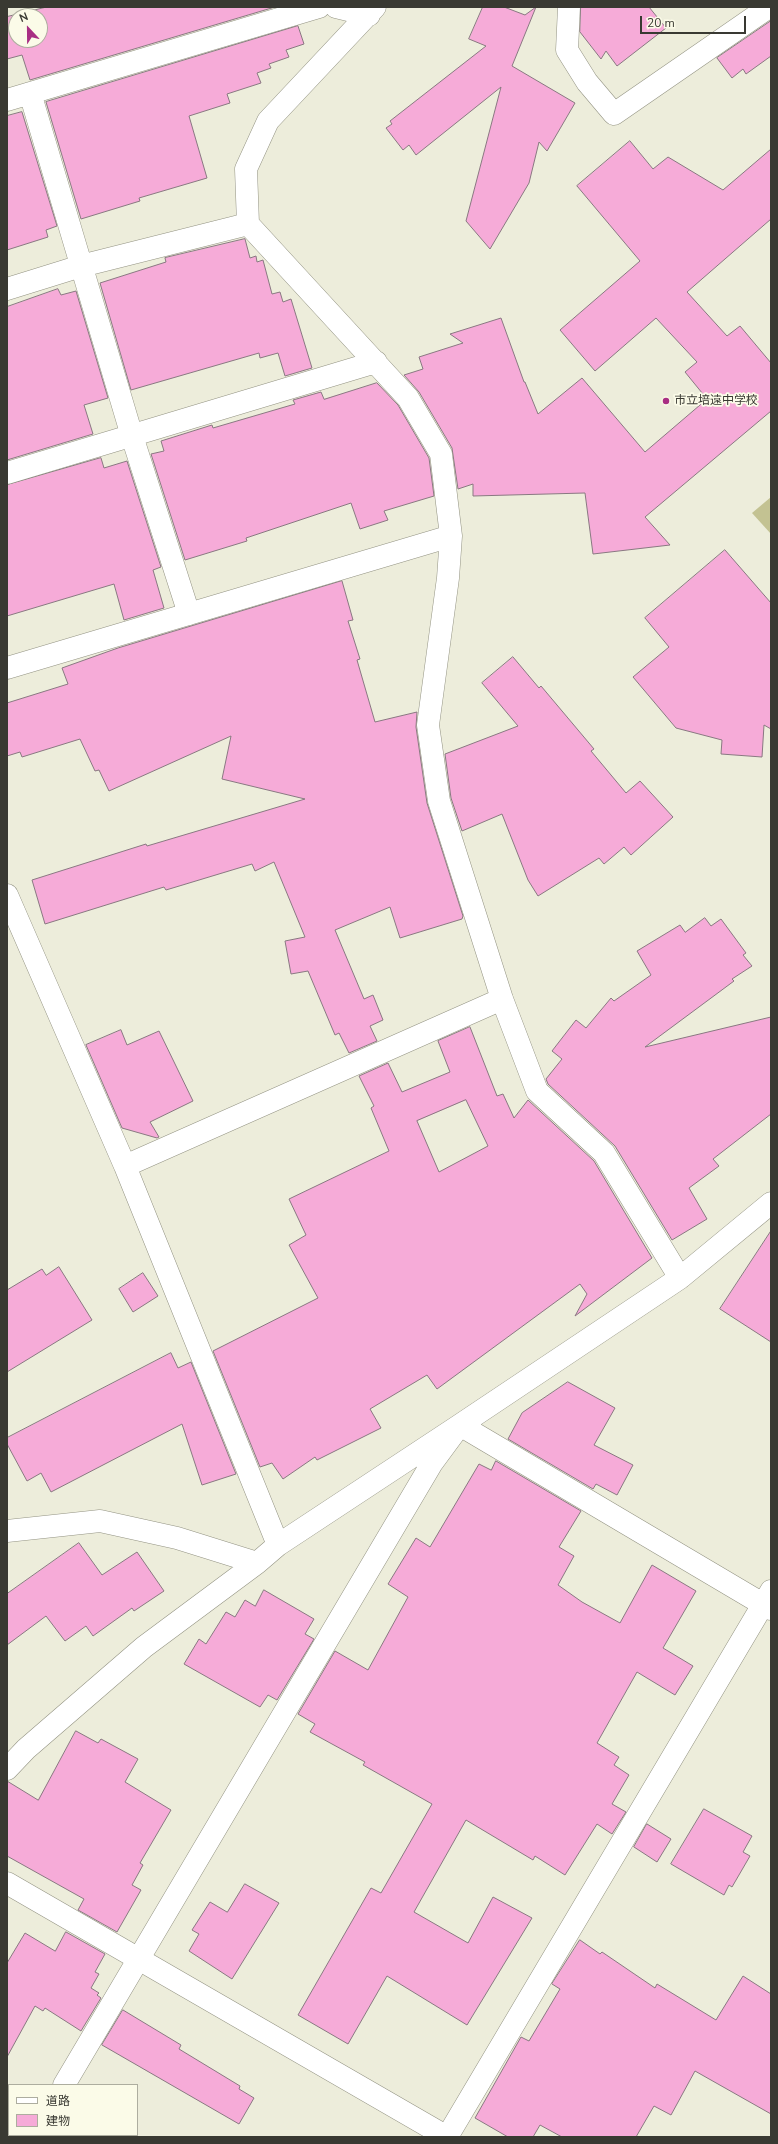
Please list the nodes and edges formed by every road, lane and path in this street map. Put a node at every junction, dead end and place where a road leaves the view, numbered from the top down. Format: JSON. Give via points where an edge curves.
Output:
{"nodes":[{"id":1,"x":319,"y":7,"type":"edge"},
{"id":2,"x":336,"y":7,"type":"edge"},
{"id":3,"x":569,"y":7,"type":"edge"},
{"id":4,"x":769,"y":7,"type":"edge"},
{"id":5,"x":372,"y":11,"type":"edge"},
{"id":6,"x":30,"y":93,"type":"junction"},
{"id":7,"x":7,"y":100,"type":"edge"},
{"id":8,"x":248,"y":224,"type":"junction"},
{"id":9,"x":81,"y":266,"type":"junction"},
{"id":10,"x":7,"y":289,"type":"edge"},
{"id":11,"x":376,"y":362,"type":"junction"},
{"id":12,"x":132,"y":436,"type":"junction"},
{"id":13,"x":7,"y":473,"type":"edge"},
{"id":14,"x":451,"y":536,"type":"junction"},
{"id":15,"x":189,"y":614,"type":"junction"},
{"id":16,"x":7,"y":668,"type":"edge"},
{"id":17,"x":7,"y":895,"type":"edge"},
{"id":18,"x":502,"y":999,"type":"junction"},
{"id":19,"x":125,"y":1166,"type":"junction"},
{"id":20,"x":771,"y":1204,"type":"edge"},
{"id":21,"x":680,"y":1278,"type":"junction"},
{"id":22,"x":460,"y":1425,"type":"junction"},
{"id":23,"x":9,"y":1528,"type":"edge"},
{"id":24,"x":278,"y":1545,"type":"junction"},
{"id":25,"x":257,"y":1563,"type":"junction"},
{"id":26,"x":768,"y":1602,"type":"edge"},
{"id":27,"x":7,"y":1769,"type":"edge"},
{"id":28,"x":7,"y":1883,"type":"edge"},
{"id":29,"x":137,"y":1958,"type":"junction"},
{"id":30,"x":65,"y":2084,"type":"edge"},
{"id":31,"x":447,"y":2137,"type":"edge"}],
"edges":[{"from":1,"to":6,"type":"street"},
{"from":2,"to":5,"type":"street"},
{"from":3,"to":4,"type":"street","via":[[568,50],[587,82],[614,114]]},
{"from":5,"to":8,"type":"street","via":[[268,121],[246,169]]},
{"from":6,"to":7,"type":"street"},
{"from":6,"to":9,"type":"street"},
{"from":8,"to":9,"type":"street"},
{"from":8,"to":11,"type":"street"},
{"from":9,"to":10,"type":"street"},
{"from":9,"to":12,"type":"street"},
{"from":11,"to":12,"type":"street"},
{"from":11,"to":14,"type":"street","via":[[408,398],[441,454]]},
{"from":12,"to":13,"type":"street"},
{"from":12,"to":15,"type":"street"},
{"from":14,"to":15,"type":"street"},
{"from":14,"to":18,"type":"street","via":[[448,578],[428,725],[439,801]]},
{"from":15,"to":16,"type":"street"},
{"from":17,"to":19,"type":"street"},
{"from":18,"to":19,"type":"street"},
{"from":18,"to":21,"type":"street","via":[[537,1091],[604,1153]]},
{"from":19,"to":24,"type":"street"},
{"from":20,"to":21,"type":"street"},
{"from":21,"to":22,"type":"street"},
{"from":22,"to":24,"type":"street"},
{"from":22,"to":26,"type":"street"},
{"from":22,"to":29,"type":"street","via":[[432,1463]]},
{"from":23,"to":25,"type":"street","via":[[100,1521],[177,1538]]},
{"from":24,"to":25,"type":"street"},
{"from":25,"to":27,"type":"street","via":[[144,1647],[26,1749]]},
{"from":26,"to":31,"type":"street"},
{"from":28,"to":29,"type":"street"},
{"from":29,"to":30,"type":"street"},
{"from":29,"to":31,"type":"street"}]}
